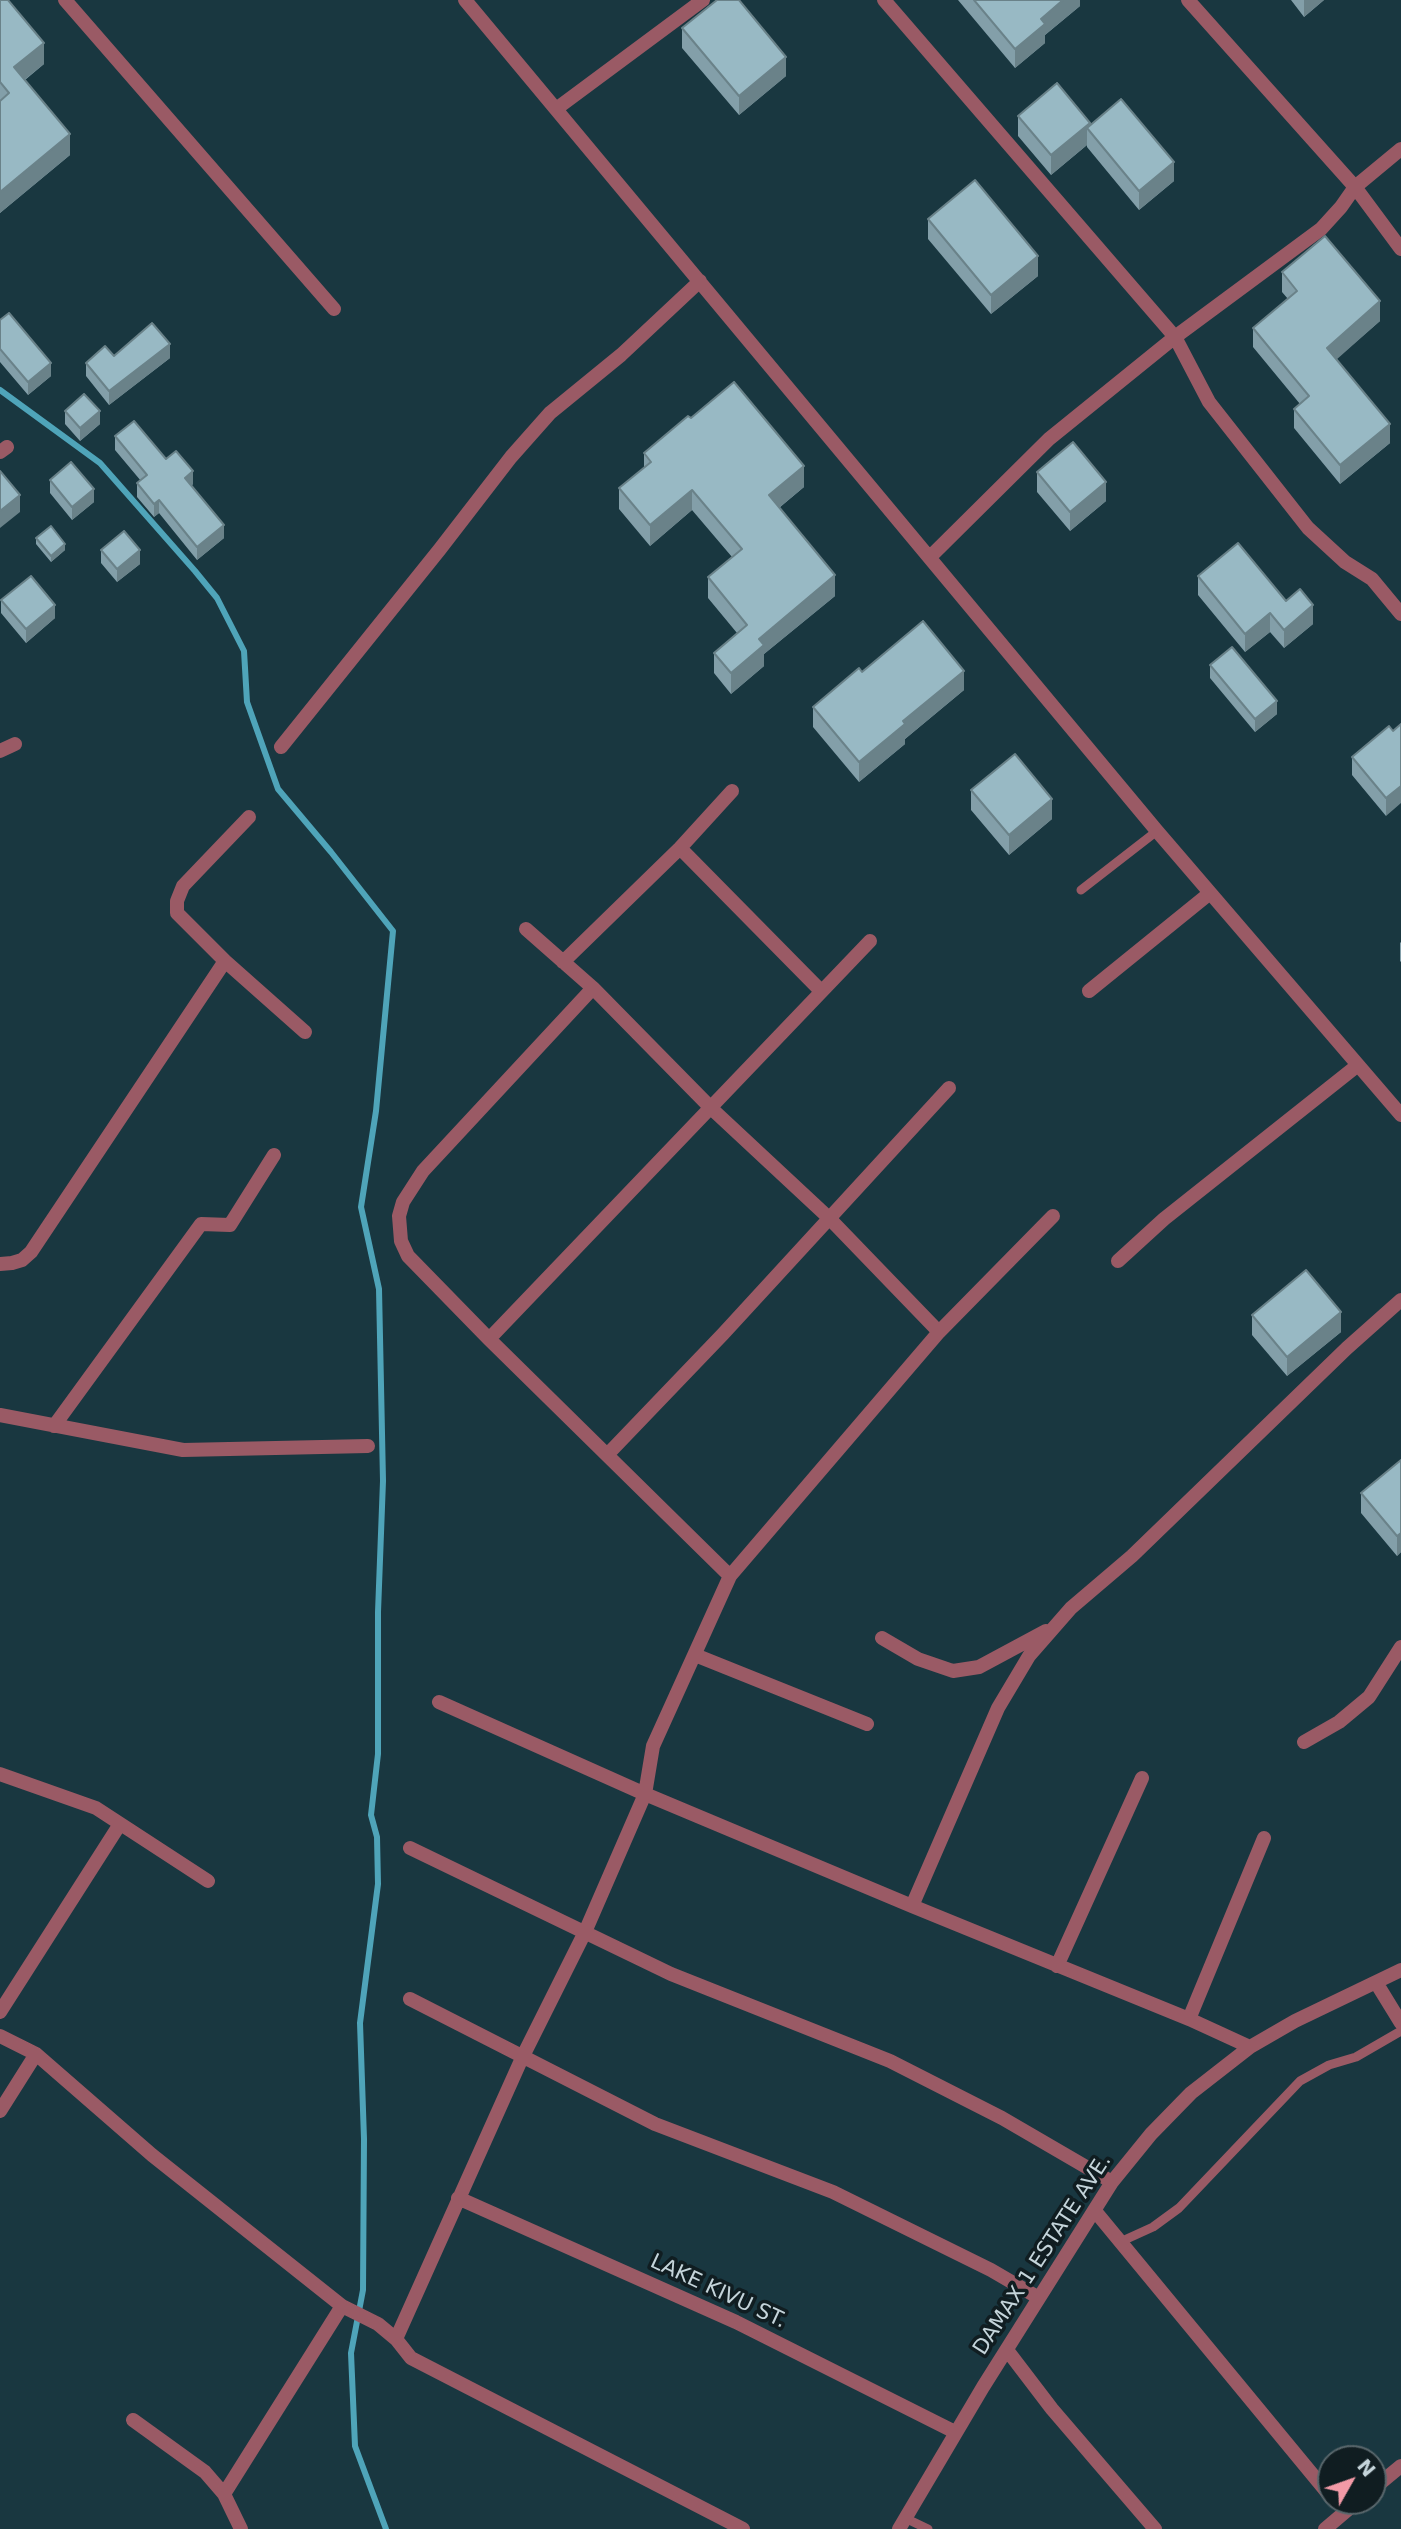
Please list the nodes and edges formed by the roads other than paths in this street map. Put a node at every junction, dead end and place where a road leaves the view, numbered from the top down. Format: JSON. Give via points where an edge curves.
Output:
{"nodes":[{"id":1,"x":65,"y":0,"type":"edge"},
{"id":2,"x":465,"y":0,"type":"edge"},
{"id":3,"x":703,"y":0,"type":"edge"},
{"id":4,"x":884,"y":0,"type":"edge"},
{"id":5,"x":1188,"y":0,"type":"edge"},
{"id":6,"x":556,"y":109,"type":"junction"},
{"id":7,"x":1401,"y":149,"type":"edge"},
{"id":8,"x":1354,"y":187,"type":"junction"},
{"id":9,"x":1401,"y":249,"type":"edge"},
{"id":10,"x":700,"y":281,"type":"junction"},
{"id":11,"x":334,"y":309,"type":"dead end"},
{"id":12,"x":1175,"y":337,"type":"junction"},
{"id":13,"x":930,"y":557,"type":"junction"},
{"id":14,"x":1401,"y":614,"type":"edge"},
{"id":15,"x":15,"y":744,"type":"dead end"},
{"id":16,"x":281,"y":747,"type":"dead end"},
{"id":17,"x":0,"y":751,"type":"edge"},
{"id":18,"x":732,"y":791,"type":"dead end"},
{"id":19,"x":249,"y":817,"type":"dead end"},
{"id":20,"x":1157,"y":831,"type":"junction"},
{"id":21,"x":680,"y":848,"type":"junction"},
{"id":22,"x":1081,"y":890,"type":"dead end"},
{"id":23,"x":1210,"y":893,"type":"junction"},
{"id":24,"x":526,"y":929,"type":"dead end"},
{"id":25,"x":870,"y":942,"type":"dead end"},
{"id":26,"x":225,"y":961,"type":"junction"},
{"id":27,"x":563,"y":962,"type":"junction"},
{"id":28,"x":593,"y":988,"type":"junction"},
{"id":29,"x":821,"y":991,"type":"junction"},
{"id":30,"x":1089,"y":991,"type":"dead end"},
{"id":31,"x":305,"y":1032,"type":"dead end"},
{"id":32,"x":1357,"y":1065,"type":"junction"},
{"id":33,"x":949,"y":1088,"type":"dead end"},
{"id":34,"x":712,"y":1109,"type":"junction"},
{"id":35,"x":1401,"y":1115,"type":"edge"},
{"id":36,"x":274,"y":1155,"type":"dead end"},
{"id":37,"x":1053,"y":1216,"type":"dead end"},
{"id":38,"x":829,"y":1218,"type":"junction"},
{"id":39,"x":1118,"y":1261,"type":"dead end"},
{"id":40,"x":0,"y":1264,"type":"edge"},
{"id":41,"x":1401,"y":1300,"type":"edge"},
{"id":42,"x":939,"y":1332,"type":"junction"},
{"id":43,"x":489,"y":1339,"type":"junction"},
{"id":44,"x":0,"y":1415,"type":"edge"},
{"id":45,"x":54,"y":1426,"type":"junction"},
{"id":46,"x":368,"y":1446,"type":"dead end"},
{"id":47,"x":607,"y":1455,"type":"junction"},
{"id":48,"x":730,"y":1576,"type":"junction"},
{"id":49,"x":1053,"y":1628,"type":"junction"},
{"id":50,"x":882,"y":1638,"type":"dead end"},
{"id":51,"x":1401,"y":1647,"type":"edge"},
{"id":52,"x":695,"y":1655,"type":"junction"},
{"id":53,"x":1388,"y":1666,"type":"junction"},
{"id":54,"x":1401,"y":1676,"type":"edge"},
{"id":55,"x":439,"y":1702,"type":"dead end"},
{"id":56,"x":867,"y":1724,"type":"dead end"},
{"id":57,"x":1304,"y":1742,"type":"dead end"},
{"id":58,"x":0,"y":1774,"type":"edge"},
{"id":59,"x":1142,"y":1778,"type":"dead end"},
{"id":60,"x":645,"y":1794,"type":"junction"},
{"id":61,"x":120,"y":1824,"type":"junction"},
{"id":62,"x":1264,"y":1838,"type":"dead end"},
{"id":63,"x":410,"y":1848,"type":"dead end"},
{"id":64,"x":208,"y":1881,"type":"dead end"},
{"id":65,"x":912,"y":1906,"type":"junction"},
{"id":66,"x":585,"y":1932,"type":"junction"},
{"id":67,"x":1056,"y":1966,"type":"junction"},
{"id":68,"x":1401,"y":1970,"type":"edge"},
{"id":69,"x":1377,"y":1984,"type":"junction"},
{"id":70,"x":410,"y":1999,"type":"dead end"},
{"id":71,"x":0,"y":2012,"type":"edge"},
{"id":72,"x":1189,"y":2019,"type":"junction"},
{"id":73,"x":1401,"y":2023,"type":"edge"},
{"id":74,"x":1401,"y":2031,"type":"edge"},
{"id":75,"x":0,"y":2036,"type":"edge"},
{"id":76,"x":1250,"y":2047,"type":"junction"},
{"id":77,"x":36,"y":2054,"type":"junction"},
{"id":78,"x":522,"y":2058,"type":"junction"},
{"id":79,"x":0,"y":2111,"type":"edge"},
{"id":80,"x":1112,"y":2182,"type":"junction"},
{"id":81,"x":458,"y":2198,"type":"junction"},
{"id":82,"x":1095,"y":2211,"type":"junction"},
{"id":83,"x":1120,"y":2242,"type":"junction"},
{"id":84,"x":1039,"y":2298,"type":"junction"},
{"id":85,"x":347,"y":2309,"type":"junction"},
{"id":86,"x":396,"y":2339,"type":"junction"},
{"id":87,"x":1007,"y":2350,"type":"junction"},
{"id":88,"x":133,"y":2420,"type":"dead end"},
{"id":89,"x":956,"y":2432,"type":"junction"},
{"id":90,"x":1401,"y":2466,"type":"edge"},
{"id":91,"x":1387,"y":2478,"type":"edge"},
{"id":92,"x":1317,"y":2480,"type":"edge"},
{"id":93,"x":224,"y":2494,"type":"junction"},
{"id":94,"x":1342,"y":2515,"type":"edge"},
{"id":95,"x":902,"y":2524,"type":"edge"},
{"id":96,"x":241,"y":2529,"type":"edge"},
{"id":97,"x":743,"y":2529,"type":"edge"},
{"id":98,"x":928,"y":2529,"type":"edge"},
{"id":99,"x":1155,"y":2529,"type":"edge"},
{"id":100,"x":1325,"y":2529,"type":"edge"}],
"edges":[{"from":1,"to":11,"type":"street"},
{"from":2,"to":6,"type":"street"},
{"from":3,"to":6,"type":"street"},
{"from":4,"to":12,"type":"street"},
{"from":5,"to":8,"type":"street"},
{"from":6,"to":10,"type":"street"},
{"from":7,"to":8,"type":"street"},
{"from":8,"to":9,"type":"street"},
{"from":8,"to":12,"type":"street","via":[[1321,229]]},
{"from":10,"to":13,"type":"street"},
{"from":10,"to":16,"type":"street","via":[[542,421]]},
{"from":12,"to":13,"type":"street","via":[[1049,439]]},
{"from":12,"to":14,"type":"street","via":[[1209,402],[1308,528],[1345,562],[1372,579]]},
{"from":13,"to":20,"type":"street"},
{"from":15,"to":17,"type":"street"},
{"from":18,"to":21,"type":"street"},
{"from":19,"to":26,"type":"street","via":[[183,886],[177,901],[177,913]]},
{"from":20,"to":22,"type":"lane"},
{"from":20,"to":23,"type":"street"},
{"from":21,"to":27,"type":"street"},
{"from":21,"to":29,"type":"street"},
{"from":23,"to":30,"type":"street"},
{"from":23,"to":32,"type":"street"},
{"from":24,"to":27,"type":"street"},
{"from":25,"to":29,"type":"street"},
{"from":26,"to":31,"type":"street"},
{"from":26,"to":40,"type":"street","via":[[31,1251],[12,1264]]},
{"from":27,"to":28,"type":"street"},
{"from":28,"to":34,"type":"street"},
{"from":28,"to":43,"type":"street","via":[[423,1171],[403,1202],[398,1228],[408,1256]]},
{"from":29,"to":34,"type":"street"},
{"from":32,"to":35,"type":"street"},
{"from":32,"to":39,"type":"street"},
{"from":33,"to":38,"type":"street"},
{"from":34,"to":38,"type":"street"},
{"from":34,"to":43,"type":"street"},
{"from":36,"to":45,"type":"street","via":[[230,1225],[201,1224]]},
{"from":37,"to":42,"type":"street"},
{"from":38,"to":42,"type":"street"},
{"from":38,"to":47,"type":"street"},
{"from":41,"to":49,"type":"street"},
{"from":42,"to":48,"type":"street"},
{"from":43,"to":47,"type":"street"},
{"from":44,"to":45,"type":"street"},
{"from":45,"to":46,"type":"street","via":[[183,1450]]},
{"from":47,"to":48,"type":"street"},
{"from":48,"to":52,"type":"street"},
{"from":49,"to":50,"type":"street","via":[[979,1667],[953,1671],[918,1659]]},
{"from":49,"to":65,"type":"street","via":[[1029,1656],[998,1708]]},
{"from":51,"to":53,"type":"street"},
{"from":52,"to":56,"type":"street"},
{"from":52,"to":60,"type":"street","via":[[653,1746]]},
{"from":53,"to":54,"type":"street"},
{"from":53,"to":57,"type":"street","via":[[1370,1698]]},
{"from":55,"to":60,"type":"street"},
{"from":58,"to":61,"type":"street","via":[[96,1808]]},
{"from":59,"to":67,"type":"street"},
{"from":60,"to":65,"type":"street"},
{"from":60,"to":66,"type":"street"},
{"from":61,"to":64,"type":"street"},
{"from":61,"to":71,"type":"street"},
{"from":62,"to":72,"type":"street"},
{"from":63,"to":66,"type":"street"},
{"from":65,"to":67,"type":"street"},
{"from":66,"to":78,"type":"street"},
{"from":66,"to":80,"type":"street","via":[[671,1974],[890,2061],[1002,2118]]},
{"from":67,"to":72,"type":"street"},
{"from":68,"to":69,"type":"street","name":"DAMAX 1 ESTATE AVE."},
{"from":69,"to":73,"type":"street"},
{"from":69,"to":76,"type":"street","name":"DAMAX 1 ESTATE AVE.","via":[[1294,2021]]},
{"from":70,"to":78,"type":"street"},
{"from":72,"to":76,"type":"street"},
{"from":74,"to":83,"type":"lane","via":[[1300,2081],[1179,2208]]},
{"from":75,"to":77,"type":"street"},
{"from":76,"to":80,"type":"street","name":"DAMAX 1 ESTATE AVE.","via":[[1191,2093]]},
{"from":77,"to":79,"type":"street"},
{"from":77,"to":85,"type":"street","via":[[152,2155]]},
{"from":78,"to":81,"type":"street"},
{"from":78,"to":84,"type":"street","via":[[655,2124],[833,2192]]},
{"from":80,"to":82,"type":"street","name":"DAMAX 1 ESTATE AVE."},
{"from":81,"to":86,"type":"street"},
{"from":81,"to":89,"type":"street","name":"LAKE KIVU ST.","via":[[737,2322]]},
{"from":82,"to":83,"type":"street"},
{"from":82,"to":84,"type":"street","name":"DAMAX 1 ESTATE AVE."},
{"from":83,"to":92,"type":"street"},
{"from":84,"to":87,"type":"street","name":"DAMAX 1 ESTATE AVE."},
{"from":85,"to":86,"type":"street"},
{"from":85,"to":93,"type":"street"},
{"from":86,"to":97,"type":"street","via":[[411,2358]]},
{"from":87,"to":89,"type":"street","name":"DAMAX 1 ESTATE AVE."},
{"from":87,"to":99,"type":"street"},
{"from":88,"to":93,"type":"street","via":[[205,2472]]},
{"from":89,"to":95,"type":"street","name":"DAMAX 1 ESTATE AVE."},
{"from":90,"to":91,"type":"street"},
{"from":93,"to":96,"type":"street"},
{"from":94,"to":100,"type":"street"},
{"from":95,"to":98,"type":"lane"}]}
